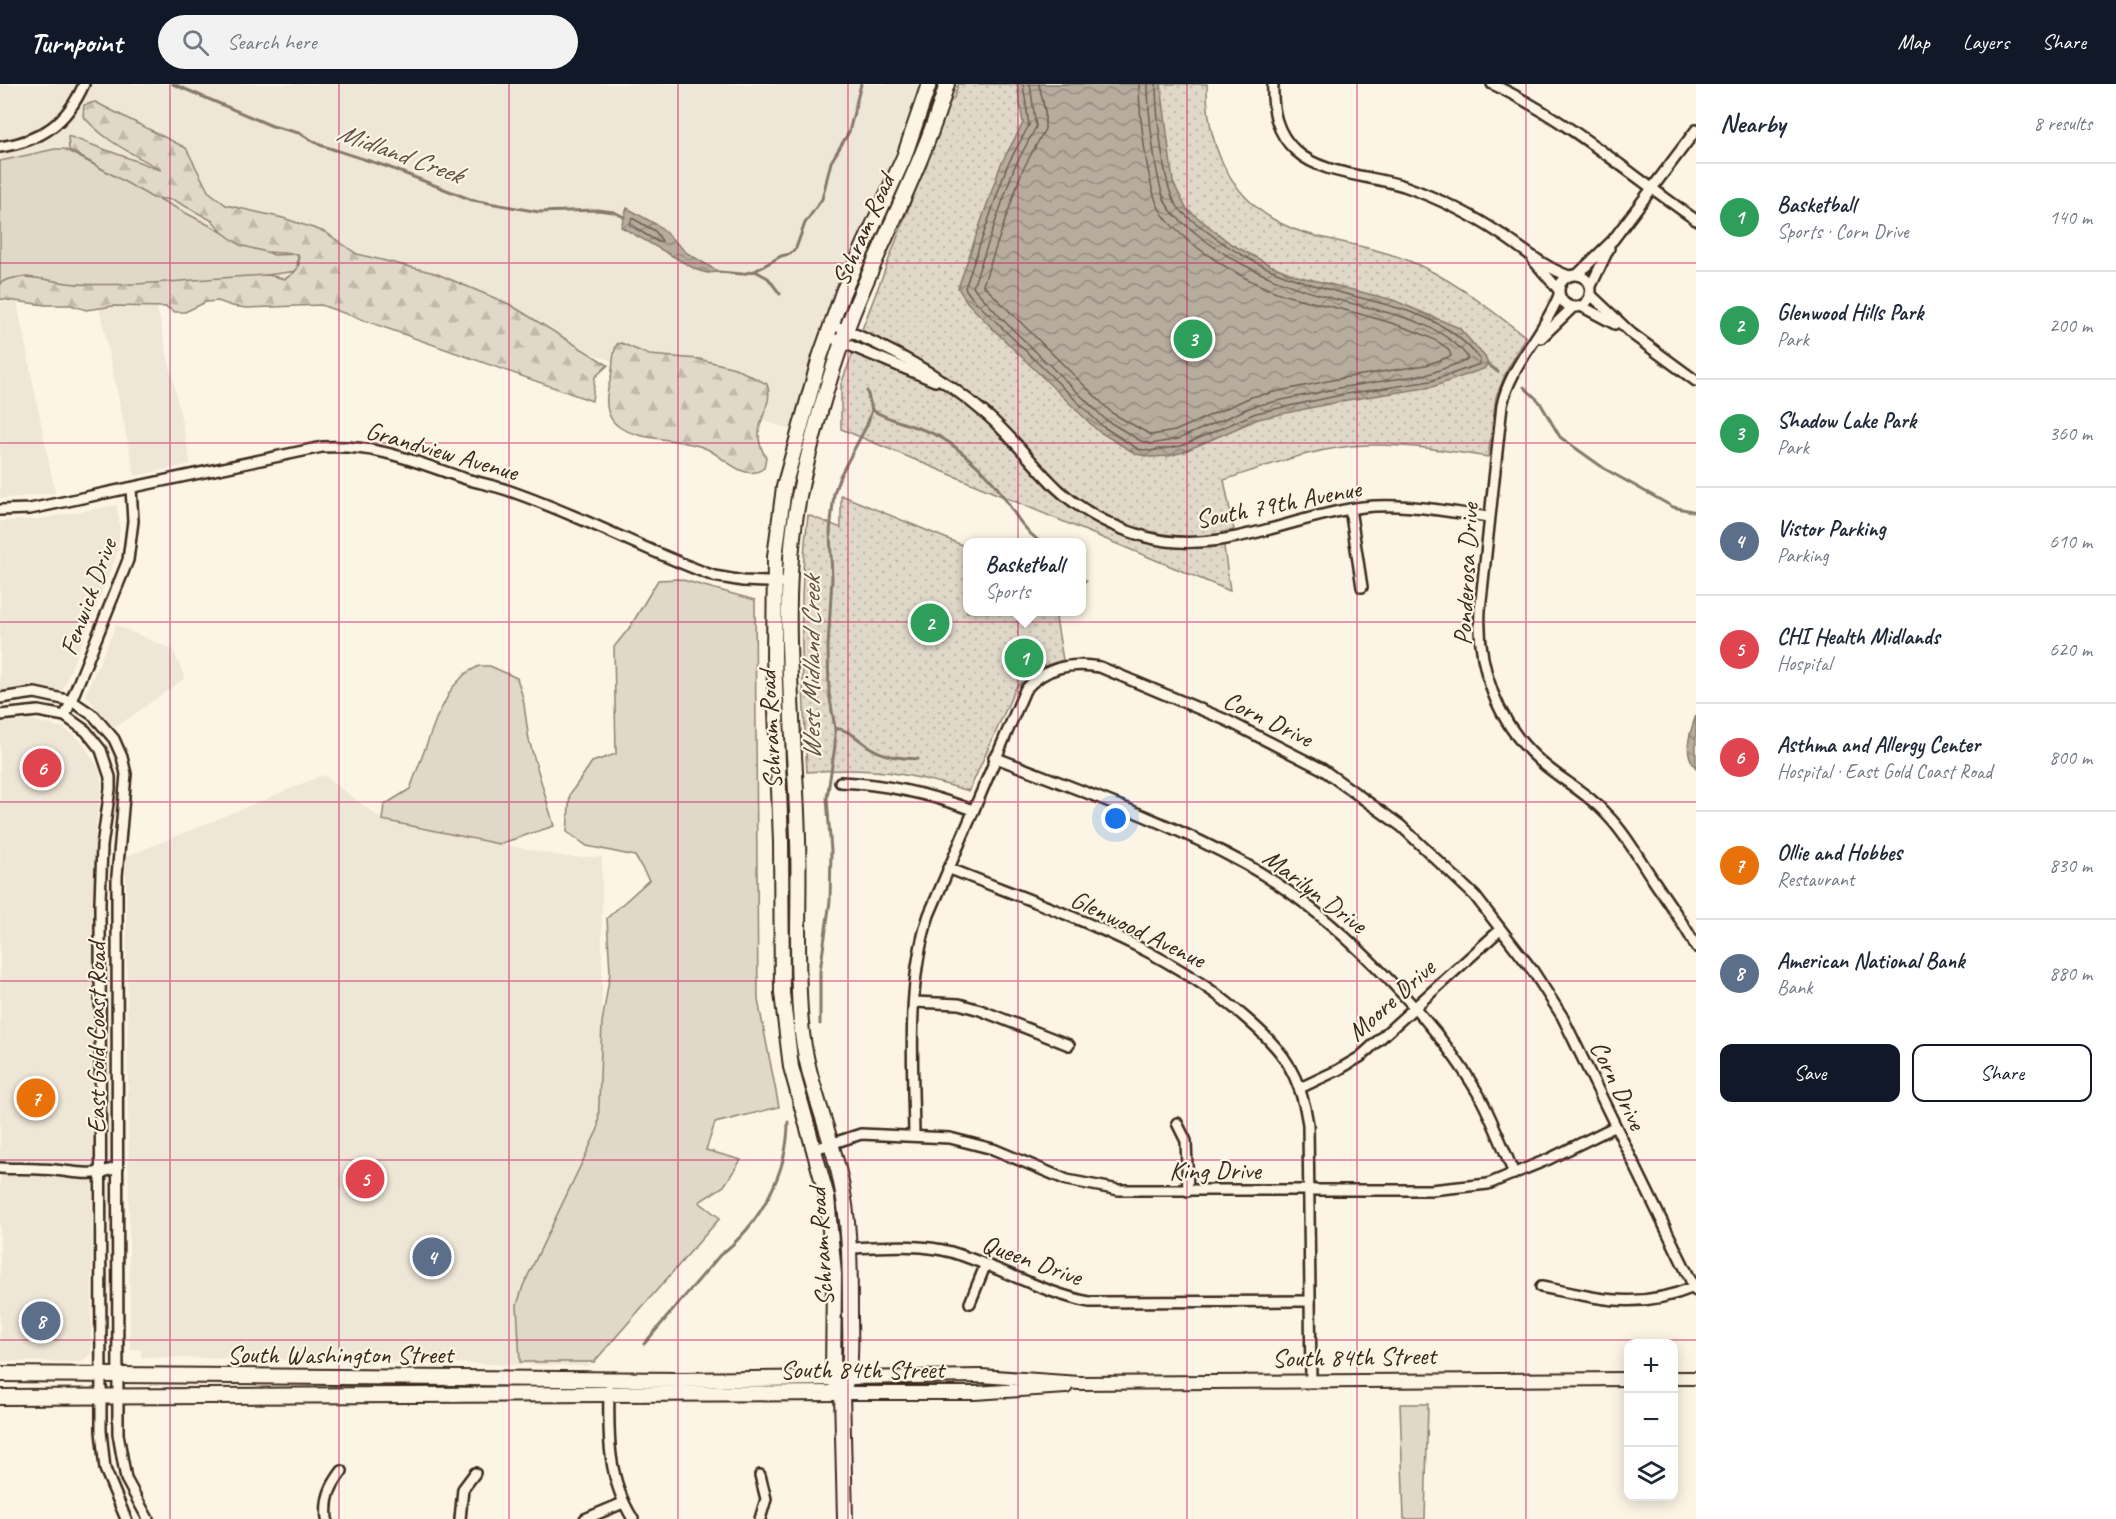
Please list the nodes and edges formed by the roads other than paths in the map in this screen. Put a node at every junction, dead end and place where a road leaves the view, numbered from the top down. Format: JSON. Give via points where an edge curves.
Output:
{"nodes":[{"id":1,"x":84,"y":84,"type":"edge"},
{"id":2,"x":929,"y":84,"type":"edge"},
{"id":3,"x":947,"y":84,"type":"edge"},
{"id":4,"x":1273,"y":84,"type":"edge"},
{"id":5,"x":1492,"y":84,"type":"edge"},
{"id":6,"x":1696,"y":130,"type":"edge"},
{"id":7,"x":0,"y":147,"type":"edge"},
{"id":8,"x":1652,"y":188,"type":"junction"},
{"id":9,"x":1696,"y":220,"type":"edge"},
{"id":10,"x":1613,"y":240,"type":"junction"},
{"id":11,"x":1528,"y":254,"type":"junction"},
{"id":12,"x":1573,"y":275,"type":"junction"},
{"id":13,"x":1590,"y":291,"type":"junction"},
{"id":14,"x":1559,"y":292,"type":"junction"},
{"id":15,"x":1577,"y":307,"type":"junction"},
{"id":16,"x":829,"y":330,"type":"junction"},
{"id":17,"x":1632,"y":334,"type":"junction"},
{"id":18,"x":844,"y":336,"type":"junction"},
{"id":19,"x":1529,"y":350,"type":"junction"},
{"id":20,"x":1696,"y":381,"type":"edge"},
{"id":21,"x":131,"y":489,"type":"junction"},
{"id":22,"x":1350,"y":509,"type":"junction"},
{"id":23,"x":0,"y":510,"type":"edge"},
{"id":24,"x":1489,"y":517,"type":"junction"},
{"id":25,"x":775,"y":583,"type":"junction"},
{"id":26,"x":791,"y":583,"type":"junction"},
{"id":27,"x":1362,"y":587,"type":"dead end"},
{"id":28,"x":0,"y":698,"type":"edge"},
{"id":29,"x":72,"y":701,"type":"junction"},
{"id":30,"x":0,"y":715,"type":"edge"},
{"id":31,"x":65,"y":716,"type":"junction"},
{"id":32,"x":994,"y":757,"type":"junction"},
{"id":33,"x":840,"y":782,"type":"dead end"},
{"id":34,"x":973,"y":810,"type":"junction"},
{"id":35,"x":948,"y":868,"type":"junction"},
{"id":36,"x":100,"y":902,"type":"junction"},
{"id":37,"x":117,"y":902,"type":"junction"},
{"id":38,"x":1500,"y":930,"type":"junction"},
{"id":39,"x":1696,"y":947,"type":"edge"},
{"id":40,"x":914,"y":1002,"type":"junction"},
{"id":41,"x":1413,"y":1009,"type":"junction"},
{"id":42,"x":1068,"y":1046,"type":"dead end"},
{"id":43,"x":1300,"y":1088,"type":"junction"},
{"id":44,"x":1177,"y":1123,"type":"dead end"},
{"id":45,"x":1614,"y":1127,"type":"junction"},
{"id":46,"x":914,"y":1135,"type":"junction"},
{"id":47,"x":831,"y":1143,"type":"junction"},
{"id":48,"x":815,"y":1149,"type":"junction"},
{"id":49,"x":118,"y":1167,"type":"junction"},
{"id":50,"x":0,"y":1168,"type":"edge"},
{"id":51,"x":102,"y":1174,"type":"junction"},
{"id":52,"x":1514,"y":1174,"type":"junction"},
{"id":53,"x":118,"y":1180,"type":"junction"},
{"id":54,"x":1188,"y":1191,"type":"junction"},
{"id":55,"x":1308,"y":1191,"type":"junction"},
{"id":56,"x":850,"y":1248,"type":"junction"},
{"id":57,"x":985,"y":1266,"type":"junction"},
{"id":58,"x":1541,"y":1287,"type":"dead end"},
{"id":59,"x":1695,"y":1289,"type":"edge"},
{"id":60,"x":1310,"y":1302,"type":"junction"},
{"id":61,"x":970,"y":1303,"type":"dead end"},
{"id":62,"x":0,"y":1374,"type":"edge"},
{"id":63,"x":55,"y":1376,"type":"junction"},
{"id":64,"x":101,"y":1377,"type":"junction"},
{"id":65,"x":118,"y":1377,"type":"junction"},
{"id":66,"x":833,"y":1377,"type":"junction"},
{"id":67,"x":849,"y":1378,"type":"junction"},
{"id":68,"x":1678,"y":1378,"type":"edge"},
{"id":69,"x":1696,"y":1378,"type":"edge"},
{"id":70,"x":609,"y":1379,"type":"junction"},
{"id":71,"x":1624,"y":1379,"type":"edge"},
{"id":72,"x":0,"y":1382,"type":"edge"},
{"id":73,"x":1311,"y":1382,"type":"junction"},
{"id":74,"x":1079,"y":1383,"type":"junction"},
{"id":75,"x":680,"y":1387,"type":"junction"},
{"id":76,"x":842,"y":1393,"type":"junction"},
{"id":77,"x":609,"y":1394,"type":"junction"},
{"id":78,"x":0,"y":1397,"type":"edge"},
{"id":79,"x":101,"y":1397,"type":"junction"},
{"id":80,"x":118,"y":1397,"type":"junction"},
{"id":81,"x":342,"y":1471,"type":"dead end"},
{"id":82,"x":475,"y":1473,"type":"dead end"},
{"id":83,"x":760,"y":1475,"type":"dead end"},
{"id":84,"x":623,"y":1503,"type":"junction"},
{"id":85,"x":126,"y":1519,"type":"edge"},
{"id":86,"x":148,"y":1519,"type":"edge"},
{"id":87,"x":327,"y":1519,"type":"edge"},
{"id":88,"x":460,"y":1519,"type":"edge"},
{"id":89,"x":585,"y":1519,"type":"edge"},
{"id":90,"x":633,"y":1519,"type":"edge"},
{"id":91,"x":760,"y":1519,"type":"edge"},
{"id":92,"x":845,"y":1519,"type":"edge"}],
"edges":[{"from":1,"to":7,"type":"street","via":[[66,116],[50,130],[32,140]]},
{"from":2,"to":16,"type":"main road","name":"Schram Road","via":[[904,157]]},
{"from":3,"to":18,"type":"main road","name":"Schram Road","via":[[925,151]]},
{"from":4,"to":11,"type":"street","via":[[1275,119],[1289,144],[1303,157],[1318,166],[1385,181],[1445,203]]},
{"from":5,"to":8,"type":"street","via":[[1561,121]]},
{"from":6,"to":8,"type":"street"},
{"from":8,"to":9,"type":"street"},
{"from":8,"to":10,"type":"street"},
{"from":10,"to":12,"type":"street"},
{"from":10,"to":13,"type":"street"},
{"from":11,"to":12,"type":"street"},
{"from":11,"to":14,"type":"street"},
{"from":12,"to":13,"type":"street","via":[[1587,280]]},
{"from":12,"to":14,"type":"street","via":[[1563,279]]},
{"from":13,"to":15,"type":"street"},
{"from":13,"to":17,"type":"street"},
{"from":14,"to":15,"type":"street","via":[[1563,302]]},
{"from":14,"to":19,"type":"street","name":"Ponderosa Drive"},
{"from":15,"to":17,"type":"street"},
{"from":15,"to":19,"type":"street","name":"Ponderosa Drive"},
{"from":16,"to":18,"type":"street","name":"South 79th Avenue"},
{"from":16,"to":25,"type":"main road","name":"Schram Road","via":[[784,488],[777,530]]},
{"from":17,"to":20,"type":"street"},
{"from":18,"to":22,"type":"street","name":"South 79th Avenue","via":[[948,386],[998,424],[1047,479],[1074,502],[1104,521],[1140,535],[1177,542],[1221,541]]},
{"from":18,"to":26,"type":"main road","name":"Schram Road","via":[[798,501]]},
{"from":19,"to":24,"type":"street","name":"Ponderosa Drive","via":[[1504,396]]},
{"from":21,"to":23,"type":"street","name":"Grandview Avenue"},
{"from":21,"to":25,"type":"street","name":"Grandview Avenue","via":[[322,447],[376,448],[506,489],[714,576]]},
{"from":21,"to":29,"type":"street","name":"Fenwick Drive","via":[[133,521],[128,561]]},
{"from":22,"to":24,"type":"street","name":"South 79th Avenue","via":[[1394,506]]},
{"from":22,"to":27,"type":"street"},
{"from":24,"to":39,"type":"street","name":"Ponderosa Drive","via":[[1479,633],[1484,666],[1496,700],[1532,754],[1608,815]]},
{"from":25,"to":26,"type":"street","name":"Grandview Avenue"},
{"from":25,"to":48,"type":"main road","name":"Schram Road","via":[[782,993],[791,1067]]},
{"from":26,"to":47,"type":"main road","name":"Schram Road","via":[[799,1006],[808,1068]]},
{"from":28,"to":29,"type":"street","via":[[35,693]]},
{"from":29,"to":31,"type":"street","name":"Fenwick Drive"},
{"from":29,"to":37,"type":"street","name":"East Gold Coast Road","via":[[103,725],[122,757],[126,781]]},
{"from":30,"to":31,"type":"street","via":[[38,711]]},
{"from":31,"to":36,"type":"street","name":"East Gold Coast Road","via":[[94,739],[110,777]]},
{"from":32,"to":34,"type":"street","name":"Corn Drive"},
{"from":32,"to":38,"type":"street","name":"Corn Drive","via":[[1018,702],[1032,682],[1062,666],[1100,667],[1226,720],[1322,769],[1401,826],[1440,860],[1475,896]]},
{"from":32,"to":41,"type":"street","name":"Marilyn Drive","via":[[1177,830],[1246,864],[1288,891],[1345,937]]},
{"from":33,"to":34,"type":"street","via":[[916,791]]},
{"from":34,"to":35,"type":"street","name":"Corn Drive"},
{"from":35,"to":40,"type":"street","name":"Corn Drive","via":[[919,946]]},
{"from":35,"to":43,"type":"street","name":"Glenwood Avenue","via":[[1173,963],[1210,988],[1265,1035],[1287,1062]]},
{"from":36,"to":37,"type":"street"},
{"from":36,"to":51,"type":"street","name":"East Gold Coast Road"},
{"from":37,"to":49,"type":"street","name":"East Gold Coast Road"},
{"from":38,"to":41,"type":"street","name":"Moore Drive"},
{"from":38,"to":45,"type":"street","name":"Corn Drive","via":[[1562,1016]]},
{"from":40,"to":42,"type":"street","via":[[959,1004],[980,1010]]},
{"from":40,"to":46,"type":"street","name":"Corn Drive"},
{"from":41,"to":43,"type":"street","name":"Moore Drive","via":[[1360,1057]]},
{"from":41,"to":52,"type":"street","name":"Marilyn Drive","via":[[1452,1054],[1478,1094]]},
{"from":43,"to":55,"type":"street","name":"Glenwood Avenue","via":[[1308,1124]]},
{"from":44,"to":54,"type":"street","via":[[1186,1141]]},
{"from":45,"to":52,"type":"street","name":"King Drive"},
{"from":45,"to":59,"type":"street","name":"Corn Drive"},
{"from":46,"to":47,"type":"street","name":"King Drive","via":[[861,1134]]},
{"from":46,"to":54,"type":"street","name":"King Drive","via":[[982,1145],[1056,1176],[1092,1186]]},
{"from":47,"to":48,"type":"street","name":"King Drive"},
{"from":47,"to":56,"type":"main road","name":"Schram Road","via":[[844,1195]]},
{"from":48,"to":66,"type":"main road","name":"Schram Road","via":[[833,1245]]},
{"from":49,"to":51,"type":"street"},
{"from":49,"to":53,"type":"street","name":"East Gold Coast Road"},
{"from":50,"to":51,"type":"street"},
{"from":51,"to":53,"type":"street"},
{"from":51,"to":64,"type":"street","name":"East Gold Coast Road"},
{"from":52,"to":55,"type":"street","name":"King Drive","via":[[1488,1184],[1459,1188]]},
{"from":53,"to":65,"type":"street","name":"East Gold Coast Road"},
{"from":54,"to":55,"type":"street","name":"King Drive"},
{"from":55,"to":60,"type":"street","name":"Glenwood Avenue"},
{"from":56,"to":57,"type":"street","name":"Queen Drive","via":[[942,1250]]},
{"from":56,"to":67,"type":"main road","name":"Schram Road"},
{"from":57,"to":60,"type":"street","name":"Queen Drive","via":[[1062,1296],[1089,1302]]},
{"from":57,"to":61,"type":"street"},
{"from":58,"to":59,"type":"street","via":[[1623,1302],[1668,1298]]},
{"from":60,"to":73,"type":"street","name":"Glenwood Avenue"},
{"from":62,"to":63,"type":"main road","name":"South Washington Street"},
{"from":63,"to":64,"type":"main road","name":"South Washington Street"},
{"from":63,"to":72,"type":"main road","via":[[46,1382]]},
{"from":64,"to":65,"type":"main road","name":"South Washington Street"},
{"from":64,"to":79,"type":"street","name":"East Gold Coast Road"},
{"from":65,"to":70,"type":"main road","name":"South Washington Street"},
{"from":65,"to":80,"type":"street","name":"East Gold Coast Road"},
{"from":66,"to":67,"type":"main road","name":"South 84th Street"},
{"from":66,"to":75,"type":"main road","name":"South 84th Street"},
{"from":66,"to":76,"type":"main road","name":"Schram Road"},
{"from":67,"to":74,"type":"street","name":"South 84th Street","via":[[981,1376]]},
{"from":67,"to":76,"type":"main road","name":"Schram Road"},
{"from":68,"to":69,"type":"street"},
{"from":70,"to":75,"type":"main road","name":"South Washington Street"},
{"from":70,"to":77,"type":"street"},
{"from":71,"to":73,"type":"street","name":"South 84th Street"},
{"from":73,"to":74,"type":"street","name":"South 84th Street"},
{"from":74,"to":76,"type":"street","name":"South 84th Street","via":[[1063,1388],[974,1393]]},
{"from":75,"to":76,"type":"main road","name":"South 84th Street"},
{"from":75,"to":77,"type":"main road","name":"South Washington Street"},
{"from":76,"to":92,"type":"main road","name":"Schram Road"},
{"from":77,"to":80,"type":"main road","name":"South Washington Street"},
{"from":77,"to":84,"type":"street","via":[[610,1463]]},
{"from":78,"to":79,"type":"main road","name":"South Washington Street"},
{"from":79,"to":80,"type":"main road","name":"South Washington Street"},
{"from":79,"to":85,"type":"street","name":"East Gold Coast Road","via":[[105,1469]]},
{"from":80,"to":86,"type":"street","name":"East Gold Coast Road","via":[[121,1464],[132,1494]]},
{"from":81,"to":87,"type":"street","via":[[330,1488]]},
{"from":82,"to":88,"type":"street","via":[[463,1489]]},
{"from":83,"to":91,"type":"street","via":[[766,1499]]},
{"from":84,"to":89,"type":"street"},
{"from":84,"to":90,"type":"street"}]}
